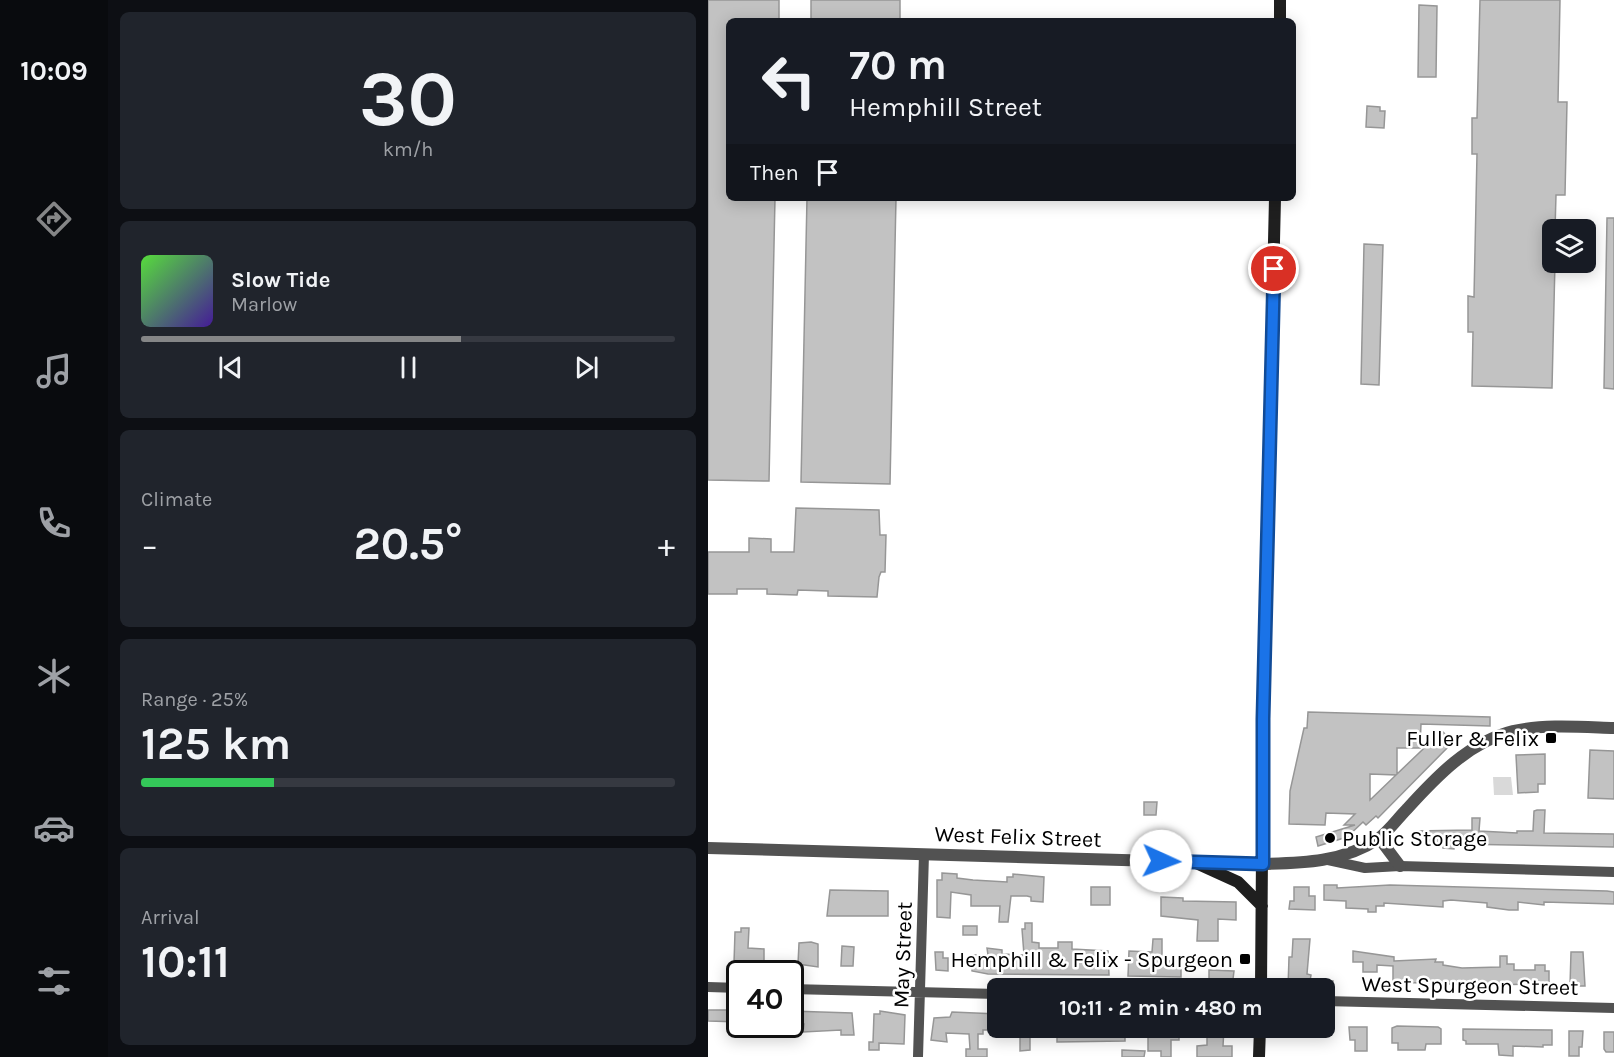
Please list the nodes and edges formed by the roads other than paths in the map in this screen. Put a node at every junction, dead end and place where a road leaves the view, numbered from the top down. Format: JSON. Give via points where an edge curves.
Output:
{"nodes":[{"id":1,"x":1280,"y":0,"type":"edge"},
{"id":2,"x":1280,"y":18,"type":"edge"},
{"id":3,"x":1275,"y":201,"type":"edge"},
{"id":4,"x":1614,"y":728,"type":"edge"},
{"id":5,"x":1379,"y":838,"type":"junction"},
{"id":6,"x":713,"y":848,"type":"edge"},
{"id":7,"x":924,"y":854,"type":"junction"},
{"id":8,"x":1328,"y":860,"type":"junction"},
{"id":9,"x":1194,"y":862,"type":"junction"},
{"id":10,"x":1263,"y":864,"type":"junction"},
{"id":11,"x":1400,"y":866,"type":"junction"},
{"id":12,"x":1614,"y":872,"type":"edge"},
{"id":13,"x":1263,"y":906,"type":"junction"},
{"id":14,"x":1261,"y":978,"type":"edge"},
{"id":15,"x":708,"y":987,"type":"edge"},
{"id":16,"x":726,"y":988,"type":"edge"},
{"id":17,"x":804,"y":989,"type":"edge"},
{"id":18,"x":920,"y":993,"type":"junction"},
{"id":19,"x":987,"y":994,"type":"edge"},
{"id":20,"x":1335,"y":1001,"type":"edge"},
{"id":21,"x":1614,"y":1008,"type":"edge"},
{"id":22,"x":1260,"y":1038,"type":"edge"},
{"id":23,"x":918,"y":1057,"type":"edge"},
{"id":24,"x":1259,"y":1057,"type":"edge"}],
"edges":[{"from":1,"to":2,"type":"main road"},
{"from":3,"to":10,"type":"main road"},
{"from":4,"to":5,"type":"street","via":[[1512,731],[1466,752]]},
{"from":5,"to":8,"type":"street"},
{"from":5,"to":11,"type":"street"},
{"from":6,"to":7,"type":"street","name":"West Felix Street"},
{"from":7,"to":9,"type":"street","name":"West Felix Street"},
{"from":7,"to":18,"type":"street","name":"May Street"},
{"from":8,"to":10,"type":"street","name":"West Felix Street"},
{"from":8,"to":11,"type":"street","name":"West Felix Street","via":[[1365,868]]},
{"from":9,"to":10,"type":"street","name":"West Felix Street"},
{"from":9,"to":13,"type":"main road","via":[[1238,882]]},
{"from":10,"to":13,"type":"main road"},
{"from":11,"to":12,"type":"street","name":"West Felix Street"},
{"from":13,"to":14,"type":"main road"},
{"from":15,"to":16,"type":"street"},
{"from":17,"to":18,"type":"street"},
{"from":18,"to":19,"type":"street"},
{"from":18,"to":23,"type":"street","name":"May Street"},
{"from":20,"to":21,"type":"street","name":"West Spurgeon Street"},
{"from":22,"to":24,"type":"main road"}]}
